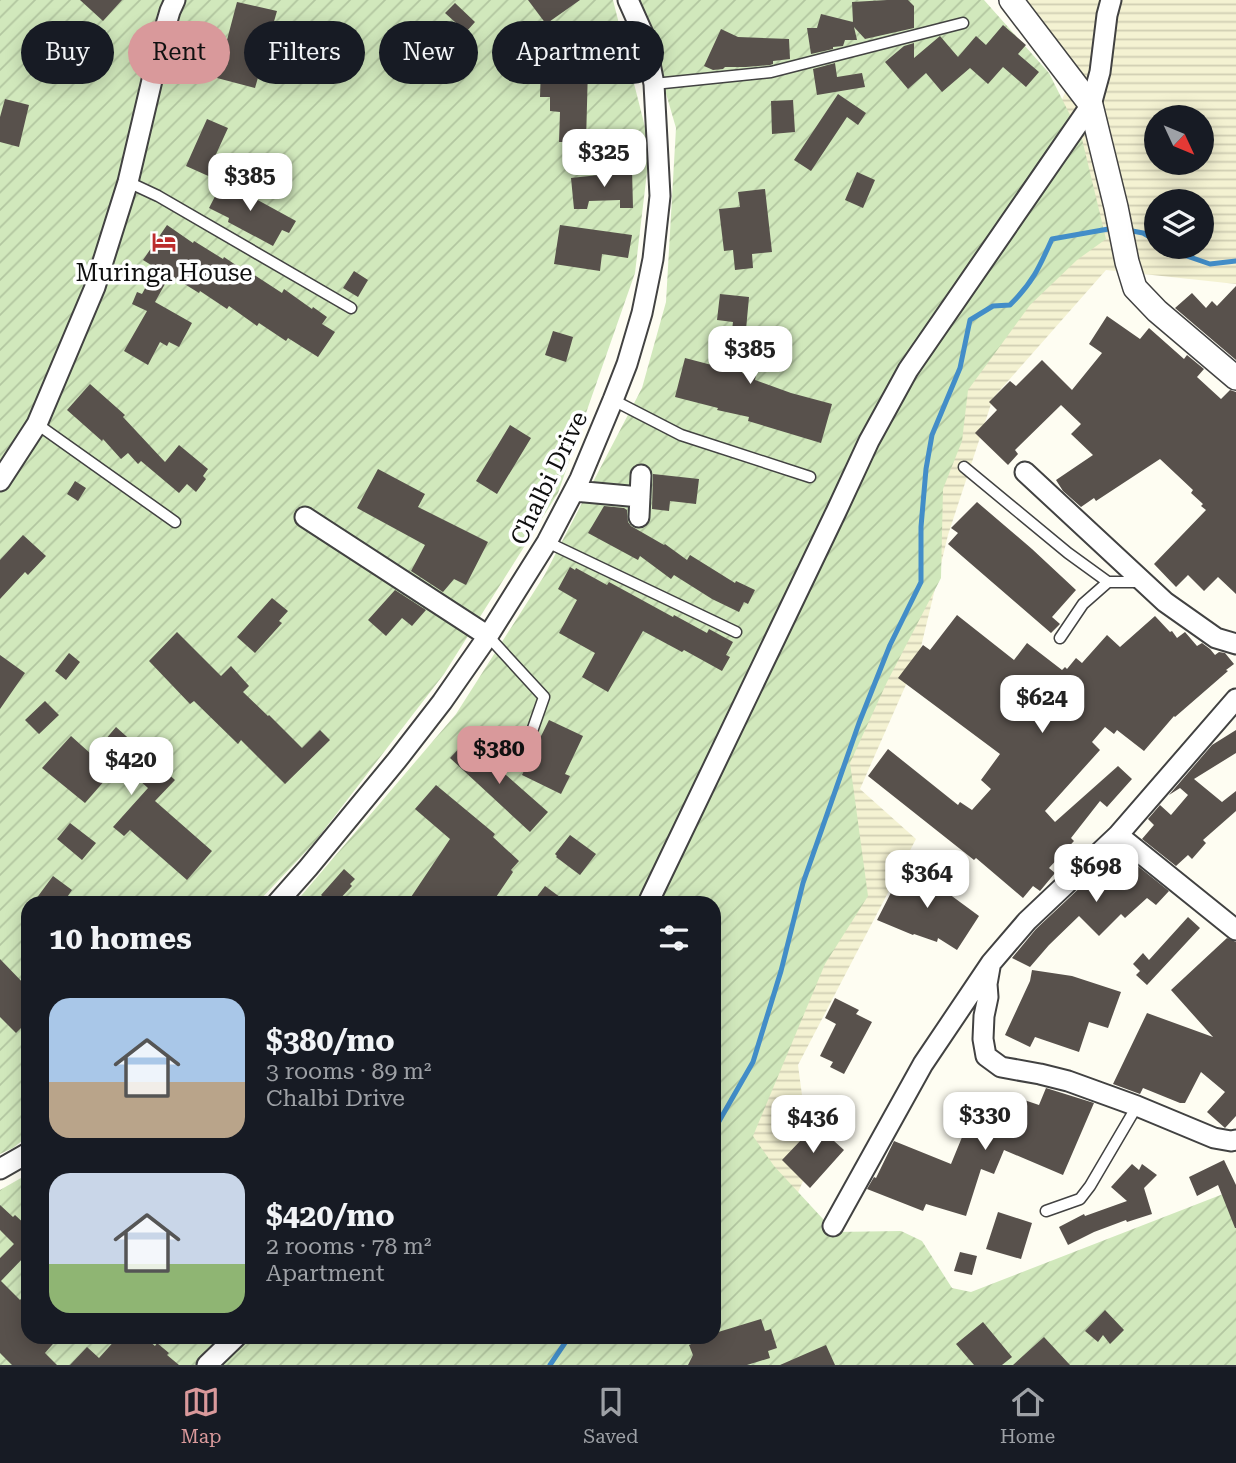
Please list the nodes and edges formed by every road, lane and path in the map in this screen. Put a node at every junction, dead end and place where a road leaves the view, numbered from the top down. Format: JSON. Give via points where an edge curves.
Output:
{"nodes":[{"id":1,"x":176,"y":0,"type":"edge"},
{"id":2,"x":628,"y":0,"type":"edge"},
{"id":3,"x":1011,"y":0,"type":"edge"},
{"id":4,"x":1111,"y":0,"type":"edge"},
{"id":5,"x":637,"y":21,"type":"edge"},
{"id":6,"x":962,"y":23,"type":"dead end"},
{"id":7,"x":664,"y":83,"type":"edge"},
{"id":8,"x":654,"y":84,"type":"edge"},
{"id":9,"x":1091,"y":105,"type":"junction"},
{"id":10,"x":128,"y":182,"type":"junction"},
{"id":11,"x":351,"y":308,"type":"dead end"},
{"id":12,"x":1236,"y":378,"type":"edge"},
{"id":13,"x":613,"y":400,"type":"junction"},
{"id":14,"x":37,"y":424,"type":"junction"},
{"id":15,"x":964,"y":467,"type":"dead end"},
{"id":16,"x":1025,"y":472,"type":"dead end"},
{"id":17,"x":641,"y":475,"type":"dead end"},
{"id":18,"x":810,"y":477,"type":"dead end"},
{"id":19,"x":0,"y":481,"type":"edge"},
{"id":20,"x":574,"y":491,"type":"junction"},
{"id":21,"x":640,"y":497,"type":"junction"},
{"id":22,"x":305,"y":517,"type":"dead end"},
{"id":23,"x":639,"y":517,"type":"dead end"},
{"id":24,"x":176,"y":522,"type":"dead end"},
{"id":25,"x":547,"y":542,"type":"junction"},
{"id":26,"x":1108,"y":582,"type":"junction"},
{"id":27,"x":1142,"y":582,"type":"junction"},
{"id":28,"x":736,"y":632,"type":"dead end"},
{"id":29,"x":488,"y":636,"type":"junction"},
{"id":30,"x":1060,"y":638,"type":"dead end"},
{"id":31,"x":1236,"y":644,"type":"edge"},
{"id":32,"x":1236,"y":699,"type":"edge"},
{"id":33,"x":530,"y":737,"type":"dead end"},
{"id":34,"x":1118,"y":835,"type":"junction"},
{"id":35,"x":283,"y":896,"type":"edge"},
{"id":36,"x":651,"y":896,"type":"edge"},
{"id":37,"x":1236,"y":930,"type":"edge"},
{"id":38,"x":991,"y":963,"type":"junction"},
{"id":39,"x":1137,"y":1106,"type":"junction"},
{"id":40,"x":1236,"y":1139,"type":"edge"},
{"id":41,"x":21,"y":1157,"type":"edge"},
{"id":42,"x":0,"y":1169,"type":"edge"},
{"id":43,"x":1046,"y":1211,"type":"dead end"},
{"id":44,"x":833,"y":1226,"type":"dead end"},
{"id":45,"x":229,"y":1344,"type":"edge"},
{"id":46,"x":207,"y":1365,"type":"edge"}],
"edges":[{"from":1,"to":10,"type":"street","via":[[161,42]]},
{"from":2,"to":5,"type":"street","name":"Chalbi Drive"},
{"from":3,"to":9,"type":"street"},
{"from":4,"to":9,"type":"street"},
{"from":6,"to":7,"type":"lane","via":[[771,72]]},
{"from":8,"to":13,"type":"street","name":"Chalbi Drive","via":[[660,196],[653,259],[642,313]]},
{"from":9,"to":12,"type":"street","via":[[1135,288]]},
{"from":9,"to":36,"type":"street","via":[[908,370],[869,441]]},
{"from":10,"to":11,"type":"lane"},
{"from":10,"to":14,"type":"street","via":[[94,287]]},
{"from":13,"to":18,"type":"lane","via":[[681,435]]},
{"from":13,"to":20,"type":"street","name":"Chalbi Drive"},
{"from":14,"to":19,"type":"street"},
{"from":14,"to":24,"type":"lane"},
{"from":15,"to":26,"type":"lane"},
{"from":16,"to":27,"type":"street"},
{"from":17,"to":21,"type":"street"},
{"from":20,"to":21,"type":"street"},
{"from":20,"to":25,"type":"street","name":"Chalbi Drive"},
{"from":21,"to":23,"type":"street"},
{"from":22,"to":29,"type":"street"},
{"from":25,"to":28,"type":"lane"},
{"from":25,"to":29,"type":"street","name":"Chalbi Drive"},
{"from":26,"to":27,"type":"lane"},
{"from":26,"to":30,"type":"lane","via":[[1083,604]]},
{"from":27,"to":31,"type":"street","via":[[1216,638]]},
{"from":29,"to":33,"type":"lane","via":[[544,697]]},
{"from":29,"to":35,"type":"street","name":"Chalbi Drive","via":[[407,747]]},
{"from":32,"to":34,"type":"street"},
{"from":34,"to":37,"type":"street"},
{"from":34,"to":38,"type":"street","via":[[1027,921]]},
{"from":38,"to":39,"type":"street","via":[[984,1016],[986,1056],[1001,1067],[1068,1081]]},
{"from":38,"to":44,"type":"street","via":[[923,1064]]},
{"from":39,"to":40,"type":"street","via":[[1214,1138]]},
{"from":39,"to":43,"type":"lane","via":[[1082,1197]]},
{"from":41,"to":42,"type":"street"},
{"from":45,"to":46,"type":"street"}]}
